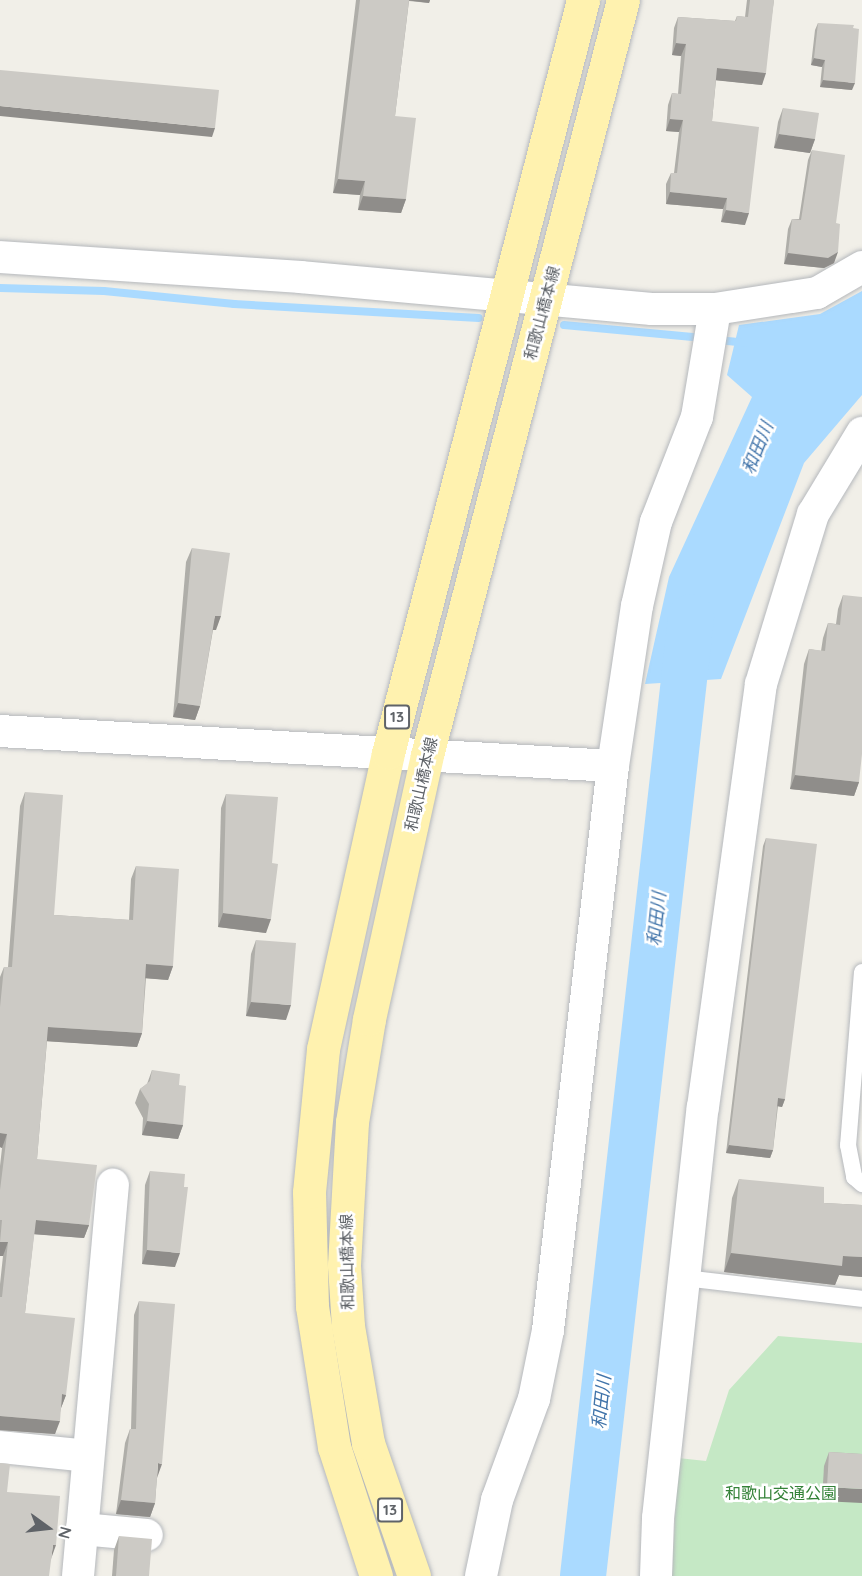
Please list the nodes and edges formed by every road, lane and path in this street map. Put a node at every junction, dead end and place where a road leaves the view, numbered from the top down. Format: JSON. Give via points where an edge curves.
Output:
{"nodes":[{"id":1,"x":583,"y":0,"type":"edge"},
{"id":2,"x":623,"y":0,"type":"edge"},
{"id":3,"x":0,"y":257,"type":"edge"},
{"id":4,"x":862,"y":267,"type":"edge"},
{"id":5,"x":506,"y":296,"type":"junction"},
{"id":6,"x":545,"y":300,"type":"junction"},
{"id":7,"x":716,"y":309,"type":"junction"},
{"id":8,"x":862,"y":433,"type":"edge"},
{"id":9,"x":0,"y":731,"type":"edge"},
{"id":10,"x":388,"y":753,"type":"junction"},
{"id":11,"x":427,"y":755,"type":"junction"},
{"id":12,"x":613,"y":766,"type":"junction"},
{"id":13,"x":862,"y":972,"type":"edge"},
{"id":14,"x":862,"y":1184,"type":"edge"},
{"id":15,"x":113,"y":1185,"type":"dead end"},
{"id":16,"x":684,"y":1278,"type":"junction"},
{"id":17,"x":862,"y":1299,"type":"edge"},
{"id":18,"x":0,"y":1447,"type":"edge"},
{"id":19,"x":88,"y":1456,"type":"junction"},
{"id":20,"x":82,"y":1529,"type":"junction"},
{"id":21,"x":147,"y":1535,"type":"dead end"},
{"id":22,"x":78,"y":1576,"type":"edge"},
{"id":23,"x":376,"y":1576,"type":"edge"},
{"id":24,"x":414,"y":1576,"type":"edge"},
{"id":25,"x":481,"y":1576,"type":"edge"},
{"id":26,"x":656,"y":1576,"type":"edge"}],
"edges":[{"from":1,"to":5,"type":"main road","number":"13"},
{"from":2,"to":6,"type":"main road","name":"和歌山橋本線","number":"13"},
{"from":3,"to":5,"type":"street"},
{"from":4,"to":7,"type":"street","via":[[817,293]]},
{"from":5,"to":6,"type":"street"},
{"from":5,"to":10,"type":"main road","number":"13"},
{"from":6,"to":7,"type":"street","via":[[652,309]]},
{"from":6,"to":11,"type":"main road","name":"和歌山橋本線","number":"13"},
{"from":7,"to":12,"type":"street","via":[[697,417],[656,522],[637,606]]},
{"from":8,"to":16,"type":"street","via":[[813,514],[761,684],[702,1107]]},
{"from":9,"to":10,"type":"street"},
{"from":10,"to":11,"type":"street"},
{"from":10,"to":23,"type":"main road","number":"13","via":[[323,1049],[309,1192],[312,1306],[334,1447]]},
{"from":11,"to":12,"type":"street"},
{"from":11,"to":24,"type":"main road","name":"和歌山橋本線","number":"13","via":[[369,1019],[351,1143],[344,1265],[348,1326],[368,1443]]},
{"from":12,"to":25,"type":"street","via":[[548,1330],[534,1399],[497,1500]]},
{"from":13,"to":14,"type":"lane","via":[[848,1144],[854,1177]]},
{"from":15,"to":19,"type":"street"},
{"from":16,"to":17,"type":"lane"},
{"from":16,"to":26,"type":"street"},
{"from":18,"to":19,"type":"street"},
{"from":19,"to":20,"type":"street"},
{"from":20,"to":21,"type":"street"},
{"from":20,"to":22,"type":"street"}]}
